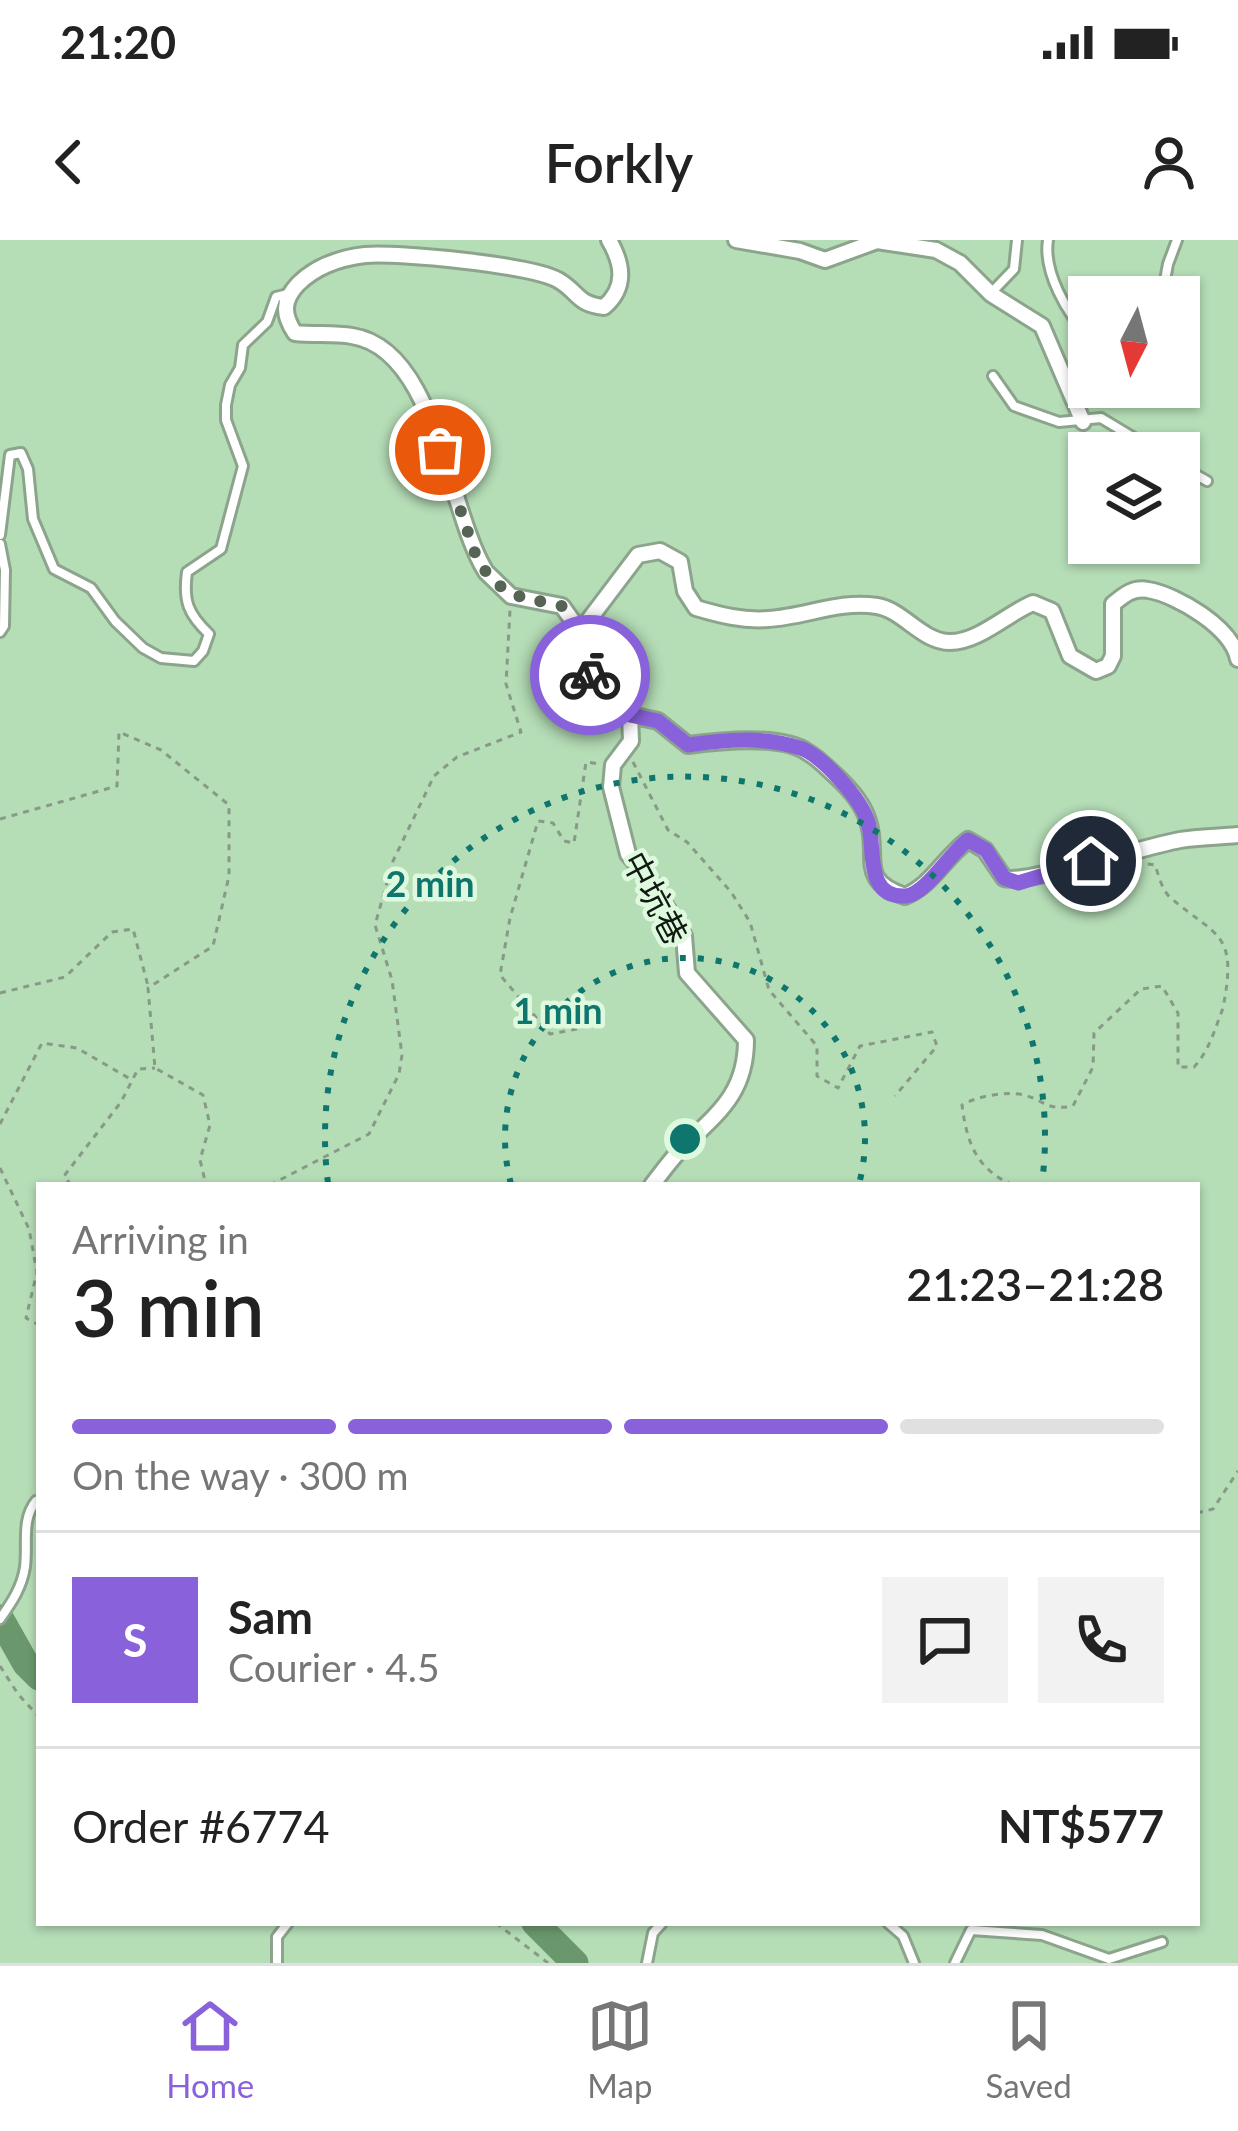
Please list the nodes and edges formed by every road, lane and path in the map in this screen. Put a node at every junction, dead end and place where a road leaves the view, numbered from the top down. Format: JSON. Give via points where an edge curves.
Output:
{"nodes":[{"id":1,"x":608,"y":240,"type":"edge"},
{"id":2,"x":736,"y":240,"type":"edge"},
{"id":3,"x":1017,"y":240,"type":"edge"},
{"id":4,"x":1048,"y":240,"type":"edge"},
{"id":5,"x":1178,"y":240,"type":"edge"},
{"id":6,"x":1166,"y":276,"type":"edge"},
{"id":7,"x":289,"y":294,"type":"junction"},
{"id":8,"x":991,"y":294,"type":"junction"},
{"id":9,"x":1068,"y":306,"type":"edge"},
{"id":10,"x":993,"y":376,"type":"dead end"},
{"id":11,"x":1084,"y":422,"type":"junction"},
{"id":12,"x":1124,"y":432,"type":"edge"},
{"id":13,"x":1200,"y":477,"type":"edge"},
{"id":14,"x":1207,"y":481,"type":"dead end"},
{"id":15,"x":0,"y":539,"type":"edge"},
{"id":16,"x":511,"y":596,"type":"junction"},
{"id":17,"x":0,"y":632,"type":"edge"},
{"id":18,"x":577,"y":637,"type":"junction"},
{"id":19,"x":1238,"y":659,"type":"edge"},
{"id":20,"x":630,"y":715,"type":"junction"},
{"id":21,"x":632,"y":741,"type":"junction"},
{"id":22,"x":613,"y":766,"type":"junction"},
{"id":23,"x":0,"y":819,"type":"edge"},
{"id":24,"x":1238,"y":835,"type":"edge"},
{"id":25,"x":1134,"y":863,"type":"dead end"},
{"id":26,"x":148,"y":988,"type":"junction"},
{"id":27,"x":0,"y":993,"type":"edge"},
{"id":28,"x":577,"y":1029,"type":"dead end"},
{"id":29,"x":155,"y":1068,"type":"junction"},
{"id":30,"x":132,"y":1080,"type":"junction"},
{"id":31,"x":895,"y":1096,"type":"dead end"},
{"id":32,"x":0,"y":1124,"type":"edge"},
{"id":33,"x":0,"y":1168,"type":"edge"},
{"id":34,"x":69,"y":1182,"type":"edge"},
{"id":35,"x":205,"y":1182,"type":"edge"},
{"id":36,"x":276,"y":1182,"type":"edge"},
{"id":37,"x":654,"y":1182,"type":"edge"},
{"id":38,"x":1006,"y":1182,"type":"edge"},
{"id":39,"x":36,"y":1267,"type":"edge"},
{"id":40,"x":36,"y":1276,"type":"edge"},
{"id":41,"x":36,"y":1323,"type":"edge"},
{"id":42,"x":1238,"y":1471,"type":"edge"},
{"id":43,"x":36,"y":1501,"type":"edge"},
{"id":44,"x":1200,"y":1512,"type":"edge"},
{"id":45,"x":0,"y":1619,"type":"edge"},
{"id":46,"x":0,"y":1666,"type":"edge"},
{"id":47,"x":36,"y":1714,"type":"edge"},
{"id":48,"x":286,"y":1926,"type":"edge"},
{"id":49,"x":500,"y":1926,"type":"edge"},
{"id":50,"x":659,"y":1926,"type":"edge"},
{"id":51,"x":891,"y":1926,"type":"edge"},
{"id":52,"x":1162,"y":1942,"type":"dead end"},
{"id":53,"x":277,"y":1963,"type":"edge"},
{"id":54,"x":548,"y":1963,"type":"edge"},
{"id":55,"x":647,"y":1963,"type":"edge"},
{"id":56,"x":914,"y":1963,"type":"edge"},
{"id":57,"x":955,"y":1963,"type":"edge"}],
"edges":[{"from":1,"to":7,"type":"street","via":[[622,282],[604,307],[578,300],[556,279],[368,255],[312,271]]},
{"from":2,"to":8,"type":"street","via":[[825,260],[877,241],[904,243],[960,263]]},
{"from":3,"to":8,"type":"lane","via":[[1014,269]]},
{"from":4,"to":9,"type":"lane"},
{"from":5,"to":6,"type":"lane"},
{"from":7,"to":15,"type":"lane","via":[[276,297],[267,322],[243,345],[230,385],[226,420],[242,478],[221,549],[187,572],[191,617],[208,634],[194,661],[143,648],[91,588],[54,569],[32,519],[21,453],[10,455]]},
{"from":7,"to":16,"type":"street","via":[[285,314],[296,334],[373,343],[408,374],[477,559]]},
{"from":8,"to":11,"type":"street","via":[[1042,326]]},
{"from":10,"to":11,"type":"lane","via":[[1014,406]]},
{"from":11,"to":12,"type":"lane","via":[[1101,418]]},
{"from":13,"to":14,"type":"lane"},
{"from":15,"to":17,"type":"lane"},
{"from":16,"to":18,"type":"street","via":[[562,606]]},
{"from":16,"to":36,"type":"path","via":[[506,684],[521,732],[434,776],[393,861],[375,926],[392,980],[399,1074],[369,1133]]},
{"from":18,"to":19,"type":"street","via":[[638,556],[660,551],[680,562],[696,608],[730,618],[883,606],[949,642],[1033,603],[1052,611],[1070,656],[1096,671],[1113,656],[1113,604],[1144,588],[1198,614],[1235,645]]},
{"from":18,"to":20,"type":"street","via":[[590,675]]},
{"from":20,"to":21,"type":"street"},
{"from":20,"to":24,"type":"street","via":[[658,721],[688,745],[735,739],[804,748],[850,789],[868,819],[875,877],[905,896],[922,890],[968,840],[1018,883],[1180,840]]},
{"from":21,"to":22,"type":"street"},
{"from":21,"to":31,"type":"path","via":[[634,769],[668,830],[687,842],[749,922],[769,990],[817,1046],[817,1076],[838,1088],[860,1046],[932,1032],[937,1046]]},
{"from":22,"to":28,"type":"path","via":[[586,763],[574,843],[538,821],[500,975],[550,1034]]},
{"from":22,"to":37,"type":"street","name":"中坑巷","via":[[628,854],[684,936],[687,974],[746,1040],[734,1093]]},
{"from":23,"to":26,"type":"path","via":[[117,786],[119,732],[161,750],[229,805],[229,876],[213,946]]},
{"from":25,"to":38,"type":"path","via":[[1155,865],[1167,896],[1225,932],[1236,958],[1231,991],[1194,1067],[1178,1067],[1178,1013],[1162,986],[1141,989],[1094,1033],[1093,1066],[1073,1106],[1054,1110],[1022,1094],[962,1105],[974,1156]]},
{"from":26,"to":27,"type":"path","via":[[133,929],[112,932],[65,977]]},
{"from":26,"to":29,"type":"path"},
{"from":29,"to":30,"type":"path","via":[[138,1069]]},
{"from":29,"to":35,"type":"path","via":[[202,1095],[210,1125],[200,1160]]},
{"from":30,"to":32,"type":"path","via":[[77,1048],[42,1043]]},
{"from":30,"to":34,"type":"path","via":[[64,1176]]},
{"from":33,"to":39,"type":"path"},
{"from":40,"to":41,"type":"path","via":[[26,1318]]},
{"from":42,"to":44,"type":"path","via":[[1213,1509]]},
{"from":43,"to":45,"type":"lane","via":[[27,1513],[18,1593]]},
{"from":46,"to":47,"type":"path"},
{"from":48,"to":53,"type":"lane"},
{"from":49,"to":54,"type":"path"},
{"from":50,"to":55,"type":"lane"},
{"from":51,"to":56,"type":"lane"},
{"from":52,"to":57,"type":"lane","via":[[1108,1960],[1042,1936],[971,1930]]}]}
